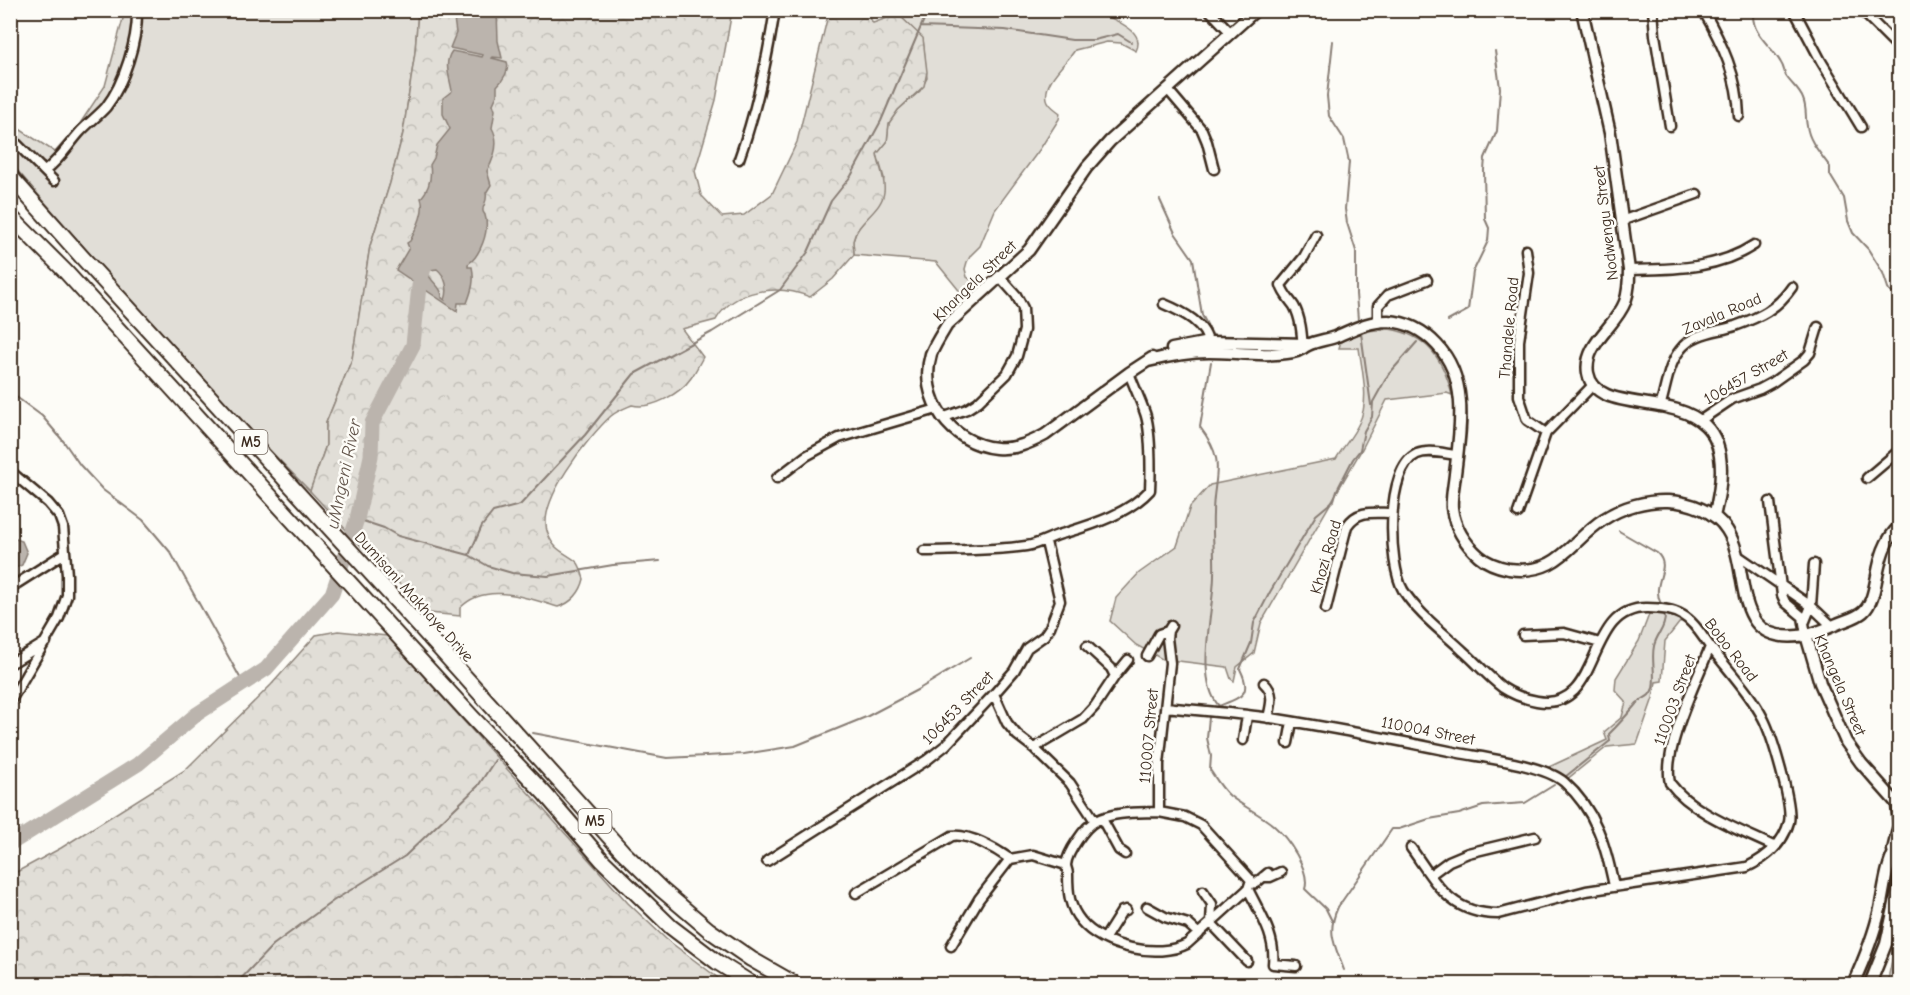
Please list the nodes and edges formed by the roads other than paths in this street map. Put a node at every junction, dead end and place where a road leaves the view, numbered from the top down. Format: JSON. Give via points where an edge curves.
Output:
{"nodes":[{"id":1,"x":137,"y":10,"type":"edge"},
{"id":2,"x":775,"y":10,"type":"edge"},
{"id":3,"x":1209,"y":10,"type":"edge"},
{"id":4,"x":1256,"y":10,"type":"edge"},
{"id":5,"x":1582,"y":10,"type":"edge"},
{"id":6,"x":1653,"y":10,"type":"edge"},
{"id":7,"x":1703,"y":10,"type":"edge"},
{"id":8,"x":1794,"y":10,"type":"edge"},
{"id":9,"x":1862,"y":10,"type":"edge"},
{"id":10,"x":1230,"y":33,"type":"junction"},
{"id":11,"x":1899,"y":49,"type":"edge"},
{"id":12,"x":1168,"y":90,"type":"junction"},
{"id":13,"x":1739,"y":116,"type":"dead end"},
{"id":14,"x":1670,"y":126,"type":"dead end"},
{"id":15,"x":1861,"y":127,"type":"dead end"},
{"id":16,"x":10,"y":137,"type":"edge"},
{"id":17,"x":739,"y":159,"type":"dead end"},
{"id":18,"x":1214,"y":169,"type":"dead end"},
{"id":19,"x":45,"y":171,"type":"junction"},
{"id":20,"x":10,"y":176,"type":"edge"},
{"id":21,"x":54,"y":181,"type":"dead end"},
{"id":22,"x":1697,"y":194,"type":"dead end"},
{"id":23,"x":10,"y":216,"type":"edge"},
{"id":24,"x":1621,"y":221,"type":"junction"},
{"id":25,"x":1316,"y":234,"type":"dead end"},
{"id":26,"x":1754,"y":245,"type":"dead end"},
{"id":27,"x":1526,"y":250,"type":"dead end"},
{"id":28,"x":1629,"y":270,"type":"junction"},
{"id":29,"x":1000,"y":277,"type":"junction"},
{"id":30,"x":1428,"y":280,"type":"dead end"},
{"id":31,"x":1792,"y":287,"type":"dead end"},
{"id":32,"x":1164,"y":304,"type":"dead end"},
{"id":33,"x":1378,"y":322,"type":"junction"},
{"id":34,"x":1818,"y":327,"type":"dead end"},
{"id":35,"x":1305,"y":346,"type":"junction"},
{"id":36,"x":1209,"y":347,"type":"junction"},
{"id":37,"x":1129,"y":373,"type":"junction"},
{"id":38,"x":1593,"y":385,"type":"junction"},
{"id":39,"x":1660,"y":407,"type":"junction"},
{"id":40,"x":939,"y":413,"type":"junction"},
{"id":41,"x":1701,"y":420,"type":"junction"},
{"id":42,"x":1546,"y":433,"type":"junction"},
{"id":43,"x":1899,"y":450,"type":"edge"},
{"id":44,"x":1457,"y":455,"type":"junction"},
{"id":45,"x":10,"y":471,"type":"edge"},
{"id":46,"x":777,"y":478,"type":"dead end"},
{"id":47,"x":1867,"y":478,"type":"dead end"},
{"id":48,"x":1770,"y":502,"type":"dead end"},
{"id":49,"x":1392,"y":513,"type":"junction"},
{"id":50,"x":1518,"y":513,"type":"dead end"},
{"id":51,"x":1714,"y":516,"type":"junction"},
{"id":52,"x":1899,"y":526,"type":"edge"},
{"id":53,"x":1046,"y":542,"type":"junction"},
{"id":54,"x":924,"y":551,"type":"dead end"},
{"id":55,"x":65,"y":553,"type":"junction"},
{"id":56,"x":1737,"y":555,"type":"junction"},
{"id":57,"x":1814,"y":564,"type":"dead end"},
{"id":58,"x":1781,"y":587,"type":"junction"},
{"id":59,"x":10,"y":588,"type":"edge"},
{"id":60,"x":1811,"y":606,"type":"junction"},
{"id":61,"x":1326,"y":609,"type":"dead end"},
{"id":62,"x":1805,"y":621,"type":"junction"},
{"id":63,"x":1832,"y":626,"type":"junction"},
{"id":64,"x":1523,"y":635,"type":"dead end"},
{"id":65,"x":1806,"y":635,"type":"junction"},
{"id":66,"x":47,"y":641,"type":"junction"},
{"id":67,"x":1600,"y":643,"type":"junction"},
{"id":68,"x":1087,"y":646,"type":"dead end"},
{"id":69,"x":1710,"y":647,"type":"junction"},
{"id":70,"x":1147,"y":656,"type":"dead end"},
{"id":71,"x":1128,"y":660,"type":"dead end"},
{"id":72,"x":10,"y":664,"type":"edge"},
{"id":73,"x":1114,"y":676,"type":"junction"},
{"id":74,"x":1264,"y":683,"type":"dead end"},
{"id":75,"x":994,"y":694,"type":"junction"},
{"id":76,"x":10,"y":702,"type":"edge"},
{"id":77,"x":1167,"y":707,"type":"junction"},
{"id":78,"x":1247,"y":716,"type":"junction"},
{"id":79,"x":1268,"y":718,"type":"junction"},
{"id":80,"x":1292,"y":722,"type":"junction"},
{"id":81,"x":1243,"y":740,"type":"dead end"},
{"id":82,"x":1288,"y":743,"type":"dead end"},
{"id":83,"x":1034,"y":748,"type":"junction"},
{"id":84,"x":1899,"y":804,"type":"edge"},
{"id":85,"x":1159,"y":812,"type":"junction"},
{"id":86,"x":1098,"y":820,"type":"junction"},
{"id":87,"x":1535,"y":837,"type":"dead end"},
{"id":88,"x":1899,"y":842,"type":"edge"},
{"id":89,"x":1775,"y":847,"type":"junction"},
{"id":90,"x":1411,"y":848,"type":"dead end"},
{"id":91,"x":1892,"y":853,"type":"junction"},
{"id":92,"x":1125,"y":854,"type":"dead end"},
{"id":93,"x":1010,"y":859,"type":"junction"},
{"id":94,"x":767,"y":861,"type":"dead end"},
{"id":95,"x":1066,"y":865,"type":"junction"},
{"id":96,"x":1281,"y":872,"type":"dead end"},
{"id":97,"x":1430,"y":875,"type":"junction"},
{"id":98,"x":1899,"y":881,"type":"edge"},
{"id":99,"x":1614,"y":886,"type":"junction"},
{"id":100,"x":1249,"y":887,"type":"junction"},
{"id":101,"x":1203,"y":891,"type":"dead end"},
{"id":102,"x":856,"y":894,"type":"dead end"},
{"id":103,"x":1147,"y":907,"type":"dead end"},
{"id":104,"x":1126,"y":910,"type":"dead end"},
{"id":105,"x":1211,"y":923,"type":"junction"},
{"id":106,"x":1199,"y":934,"type":"junction"},
{"id":107,"x":1105,"y":938,"type":"junction"},
{"id":108,"x":951,"y":946,"type":"dead end"},
{"id":109,"x":1247,"y":961,"type":"dead end"},
{"id":110,"x":1296,"y":966,"type":"dead end"},
{"id":111,"x":752,"y":984,"type":"edge"},
{"id":112,"x":795,"y":984,"type":"edge"},
{"id":113,"x":1853,"y":984,"type":"edge"},
{"id":114,"x":1870,"y":984,"type":"edge"}],
"edges":[{"from":1,"to":19,"type":"street","via":[[138,28],[118,90],[61,158]]},
{"from":2,"to":17,"type":"street","via":[[752,123]]},
{"from":3,"to":10,"type":"street"},
{"from":4,"to":10,"type":"street","name":"Khangela Street"},
{"from":5,"to":24,"type":"street","name":"Nodwengu Street","via":[[1610,133]]},
{"from":6,"to":14,"type":"street"},
{"from":7,"to":13,"type":"street","via":[[1729,62]]},
{"from":8,"to":15,"type":"street"},
{"from":9,"to":11,"type":"street"},
{"from":10,"to":12,"type":"street","name":"Khangela Street"},
{"from":12,"to":18,"type":"street","via":[[1202,130]]},
{"from":12,"to":29,"type":"street","name":"Khangela Street","via":[[1098,153],[1038,240]]},
{"from":16,"to":19,"type":"street"},
{"from":19,"to":21,"type":"street"},
{"from":20,"to":112,"type":"main road","name":"Dumisani Makhaye Drive","number":"M5","via":[[623,852],[682,908],[731,946]]},
{"from":22,"to":24,"type":"street"},
{"from":23,"to":111,"type":"main road","number":"M5","via":[[65,271],[602,860],[697,948]]},
{"from":24,"to":28,"type":"street","name":"Nodwengu Street"},
{"from":25,"to":35,"type":"street","via":[[1304,257],[1281,285],[1296,311]]},
{"from":26,"to":28,"type":"street","via":[[1730,259],[1697,267]]},
{"from":27,"to":42,"type":"street","name":"Thandele Road","via":[[1529,273],[1519,341],[1519,396],[1527,420]]},
{"from":28,"to":38,"type":"street","name":"Nodwengu Street","via":[[1624,304],[1588,362]]},
{"from":29,"to":40,"type":"street","name":"Khangela Street","via":[[959,312],[937,340],[928,370]]},
{"from":29,"to":40,"type":"street","via":[[1023,308],[1024,330],[1017,356],[1007,374],[978,402],[967,409]]},
{"from":30,"to":33,"type":"street","via":[[1386,296],[1377,309]]},
{"from":31,"to":39,"type":"street","name":"Zavala Road","via":[[1776,307],[1682,347],[1675,357]]},
{"from":32,"to":36,"type":"street","via":[[1193,320],[1205,333]]},
{"from":33,"to":35,"type":"street","name":"Khangela Street"},
{"from":33,"to":44,"type":"street","name":"Khangela Street","via":[[1411,326],[1443,352],[1454,371],[1462,411]]},
{"from":34,"to":41,"type":"street","name":"106457 Street","via":[[1804,360],[1773,382],[1732,399]]},
{"from":35,"to":36,"type":"street","name":"Khangela Street","via":[[1269,354]]},
{"from":36,"to":37,"type":"street","name":"Khangela Street","via":[[1148,361]]},
{"from":37,"to":40,"type":"street","name":"Khangela Street","via":[[1056,428],[1020,446],[983,446],[960,434]]},
{"from":37,"to":53,"type":"street","via":[[1146,414],[1150,489],[1122,511]]},
{"from":38,"to":39,"type":"street","via":[[1610,395]]},
{"from":38,"to":42,"type":"street"},
{"from":39,"to":41,"type":"street"},
{"from":40,"to":46,"type":"street","via":[[866,428],[839,438]]},
{"from":41,"to":51,"type":"street","via":[[1715,436],[1720,450],[1722,476]]},
{"from":42,"to":50,"type":"street"},
{"from":43,"to":47,"type":"street"},
{"from":44,"to":49,"type":"street","name":"Bobo Road","via":[[1428,452],[1411,458],[1401,477]]},
{"from":44,"to":51,"type":"street","name":"Khangela Street","via":[[1452,507],[1455,522],[1478,555],[1504,568],[1523,571],[1557,560],[1600,521],[1649,502],[1684,503]]},
{"from":45,"to":55,"type":"street","via":[[59,516]]},
{"from":48,"to":58,"type":"street"},
{"from":49,"to":61,"type":"street","name":"Khozi Road","via":[[1362,513],[1352,518]]},
{"from":49,"to":67,"type":"street","name":"Bobo Road","via":[[1394,564],[1402,588],[1420,612],[1505,689],[1546,702],[1573,693]]},
{"from":51,"to":56,"type":"street","name":"Khangela Street","via":[[1726,528]]},
{"from":52,"to":63,"type":"street","via":[[1882,550],[1868,606]]},
{"from":53,"to":54,"type":"street"},
{"from":53,"to":75,"type":"street","name":"106453 Street","via":[[1059,595],[1058,609],[1044,636],[1027,648]]},
{"from":55,"to":59,"type":"street"},
{"from":55,"to":66,"type":"street","via":[[67,595]]},
{"from":56,"to":58,"type":"street"},
{"from":56,"to":65,"type":"street","name":"Khangela Street","via":[[1753,620],[1772,633]]},
{"from":57,"to":60,"type":"street"},
{"from":58,"to":60,"type":"street"},
{"from":58,"to":62,"type":"street","via":[[1785,602],[1802,614]]},
{"from":60,"to":62,"type":"street"},
{"from":60,"to":63,"type":"street"},
{"from":62,"to":65,"type":"street"},
{"from":63,"to":65,"type":"street"},
{"from":64,"to":67,"type":"street","via":[[1564,633]]},
{"from":65,"to":84,"type":"street","name":"Khangela Street","via":[[1839,729],[1856,756]]},
{"from":66,"to":72,"type":"street"},
{"from":66,"to":76,"type":"street"},
{"from":67,"to":69,"type":"street","name":"Bobo Road","via":[[1616,619],[1629,610],[1646,608],[1682,615]]},
{"from":68,"to":73,"type":"street","via":[[1111,668]]},
{"from":69,"to":89,"type":"street","name":"Bobo Road","via":[[1757,709],[1770,733],[1790,809],[1786,832]]},
{"from":69,"to":89,"type":"street","name":"110003 Street","via":[[1678,729],[1669,762],[1670,783],[1684,799],[1704,812]]},
{"from":70,"to":77,"type":"street","name":"110007 Street","via":[[1159,634],[1170,629]]},
{"from":71,"to":73,"type":"street"},
{"from":73,"to":83,"type":"street","via":[[1083,719]]},
{"from":74,"to":79,"type":"street","via":[[1272,695]]},
{"from":75,"to":83,"type":"street","via":[[1007,723]]},
{"from":75,"to":94,"type":"street","name":"106453 Street","via":[[927,760]]},
{"from":77,"to":78,"type":"street","name":"110004 Street"},
{"from":77,"to":85,"type":"street","name":"110007 Street","via":[[1159,764]]},
{"from":78,"to":79,"type":"street","name":"110004 Street"},
{"from":78,"to":81,"type":"street"},
{"from":79,"to":80,"type":"street","name":"110004 Street"},
{"from":80,"to":82,"type":"street"},
{"from":80,"to":99,"type":"street","name":"110004 Street","via":[[1483,757],[1555,776],[1596,822]]},
{"from":83,"to":86,"type":"street","via":[[1070,783]]},
{"from":84,"to":91,"type":"street"},
{"from":85,"to":86,"type":"street","via":[[1120,814]]},
{"from":85,"to":100,"type":"street","via":[[1201,825],[1251,880]]},
{"from":86,"to":92,"type":"street"},
{"from":86,"to":95,"type":"street","via":[[1076,842]]},
{"from":87,"to":97,"type":"street","via":[[1468,853]]},
{"from":88,"to":91,"type":"street"},
{"from":89,"to":99,"type":"street","name":"Bobo Road","via":[[1765,858],[1747,867]]},
{"from":90,"to":97,"type":"street","name":"Bobo Road"},
{"from":91,"to":113,"type":"street","via":[[1873,932]]},
{"from":93,"to":95,"type":"street","via":[[1033,855]]},
{"from":93,"to":102,"type":"street","via":[[962,835],[952,836]]},
{"from":93,"to":108,"type":"street","via":[[979,898]]},
{"from":95,"to":107,"type":"street","via":[[1074,910],[1088,928]]},
{"from":96,"to":100,"type":"street","via":[[1265,875]]},
{"from":97,"to":99,"type":"street","name":"Bobo Road","via":[[1453,902],[1467,910],[1489,914]]},
{"from":98,"to":114,"type":"street","via":[[1886,944]]},
{"from":100,"to":105,"type":"street"},
{"from":100,"to":110,"type":"street","via":[[1268,927],[1273,964]]},
{"from":101,"to":105,"type":"street","via":[[1212,904]]},
{"from":103,"to":106,"type":"street","via":[[1188,924]]},
{"from":104,"to":107,"type":"street"},
{"from":105,"to":106,"type":"street"},
{"from":105,"to":109,"type":"street"},
{"from":106,"to":107,"type":"street","via":[[1177,949],[1163,951],[1139,949]]}]}
